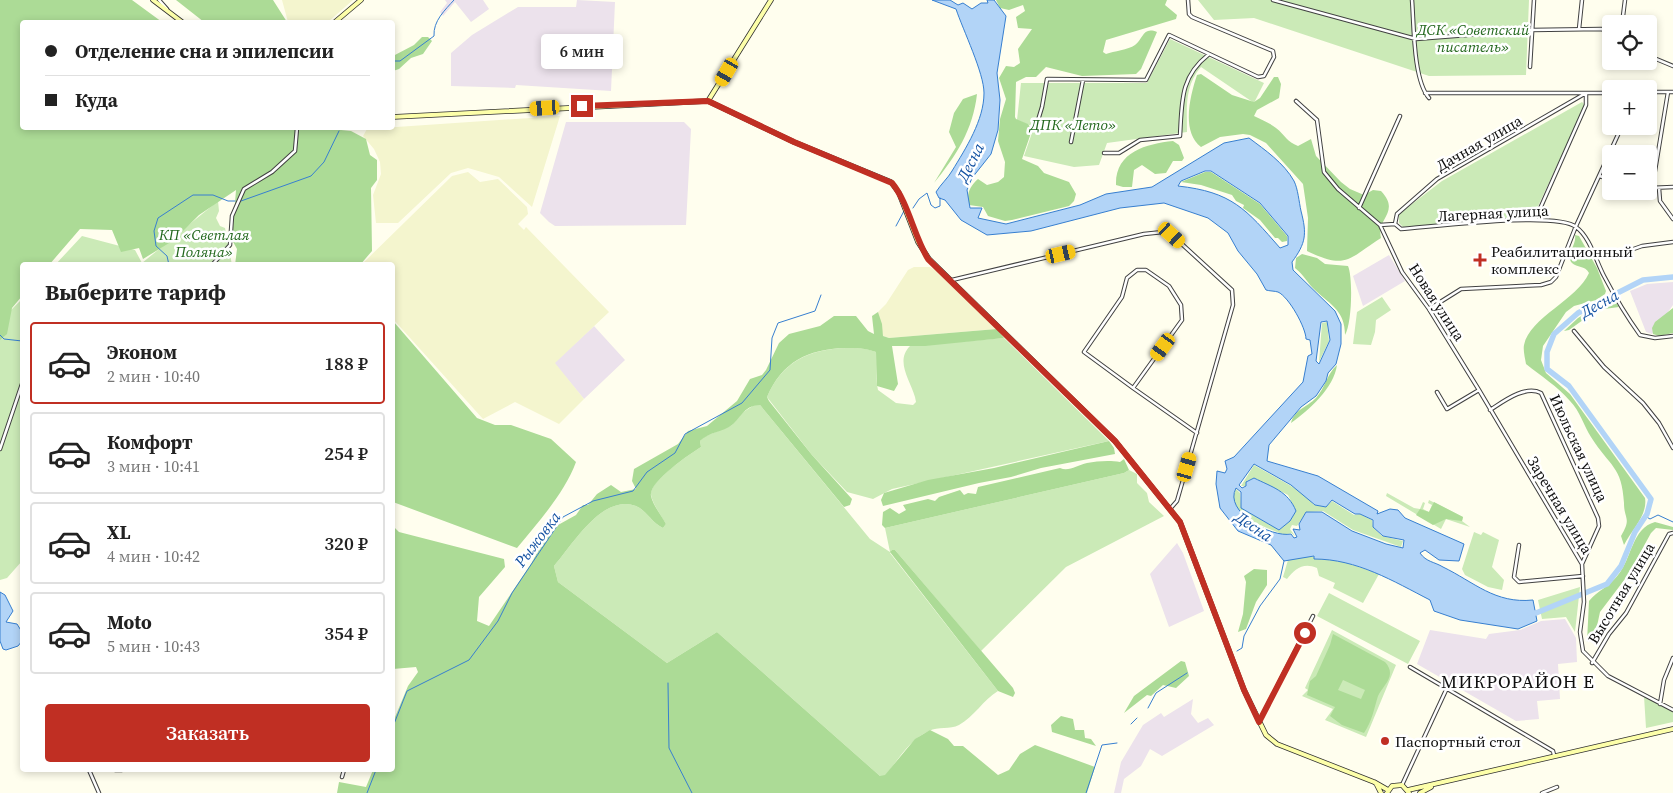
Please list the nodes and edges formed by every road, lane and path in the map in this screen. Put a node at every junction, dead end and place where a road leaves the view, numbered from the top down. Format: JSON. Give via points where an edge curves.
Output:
{"nodes":[{"id":1,"x":153,"y":0,"type":"edge"},
{"id":2,"x":159,"y":0,"type":"edge"},
{"id":3,"x":361,"y":0,"type":"edge"},
{"id":4,"x":771,"y":0,"type":"edge"},
{"id":5,"x":1188,"y":0,"type":"edge"},
{"id":6,"x":1274,"y":0,"type":"edge"},
{"id":7,"x":1412,"y":0,"type":"edge"},
{"id":8,"x":1534,"y":0,"type":"edge"},
{"id":9,"x":1582,"y":0,"type":"edge"},
{"id":10,"x":1625,"y":0,"type":"edge"},
{"id":11,"x":1623,"y":15,"type":"edge"},
{"id":12,"x":174,"y":16,"type":"junction"},
{"id":13,"x":179,"y":20,"type":"edge"},
{"id":14,"x":337,"y":20,"type":"edge"},
{"id":15,"x":1579,"y":29,"type":"junction"},
{"id":16,"x":1602,"y":29,"type":"edge"},
{"id":17,"x":1530,"y":30,"type":"junction"},
{"id":18,"x":1416,"y":39,"type":"junction"},
{"id":19,"x":1208,"y":54,"type":"junction"},
{"id":20,"x":1657,"y":59,"type":"edge"},
{"id":21,"x":1673,"y":66,"type":"edge"},
{"id":22,"x":1530,"y":67,"type":"dead end"},
{"id":23,"x":1083,"y":80,"type":"junction"},
{"id":24,"x":1657,"y":92,"type":"edge"},
{"id":25,"x":1668,"y":92,"type":"junction"},
{"id":26,"x":1673,"y":92,"type":"edge"},
{"id":27,"x":1425,"y":93,"type":"junction"},
{"id":28,"x":1586,"y":93,"type":"junction"},
{"id":29,"x":1602,"y":93,"type":"edge"},
{"id":30,"x":1429,"y":98,"type":"dead end"},
{"id":31,"x":708,"y":101,"type":"junction"},
{"id":32,"x":1296,"y":101,"type":"dead end"},
{"id":33,"x":1400,"y":116,"type":"dead end"},
{"id":34,"x":395,"y":117,"type":"edge"},
{"id":35,"x":1036,"y":127,"type":"dead end"},
{"id":36,"x":297,"y":130,"type":"edge"},
{"id":37,"x":1618,"y":135,"type":"edge"},
{"id":38,"x":1071,"y":142,"type":"dead end"},
{"id":39,"x":1657,"y":151,"type":"edge"},
{"id":40,"x":1104,"y":153,"type":"dead end"},
{"id":41,"x":1600,"y":176,"type":"joint"},
{"id":42,"x":1673,"y":187,"type":"edge"},
{"id":43,"x":1659,"y":188,"type":"joint"},
{"id":44,"x":1359,"y":208,"type":"junction"},
{"id":45,"x":1673,"y":219,"type":"edge"},
{"id":46,"x":1535,"y":220,"type":"junction"},
{"id":47,"x":1395,"y":224,"type":"junction"},
{"id":48,"x":1380,"y":225,"type":"junction"},
{"id":49,"x":1576,"y":226,"type":"junction"},
{"id":50,"x":1673,"y":242,"type":"edge"},
{"id":51,"x":1611,"y":257,"type":"dead end"},
{"id":52,"x":215,"y":262,"type":"edge"},
{"id":53,"x":950,"y":280,"type":"junction"},
{"id":54,"x":1429,"y":309,"type":"junction"},
{"id":55,"x":1574,"y":331,"type":"dead end"},
{"id":56,"x":1673,"y":336,"type":"edge"},
{"id":57,"x":1134,"y":388,"type":"junction"},
{"id":58,"x":20,"y":390,"type":"edge"},
{"id":59,"x":1479,"y":390,"type":"junction"},
{"id":60,"x":1437,"y":392,"type":"dead end"},
{"id":61,"x":1490,"y":410,"type":"junction"},
{"id":62,"x":1197,"y":433,"type":"junction"},
{"id":63,"x":0,"y":448,"type":"edge"},
{"id":64,"x":1673,"y":448,"type":"edge"},
{"id":65,"x":1169,"y":509,"type":"junction"},
{"id":66,"x":1673,"y":533,"type":"edge"},
{"id":67,"x":1519,"y":545,"type":"dead end"},
{"id":68,"x":1582,"y":564,"type":"junction"},
{"id":69,"x":1583,"y":576,"type":"junction"},
{"id":70,"x":1313,"y":616,"type":"dead end"},
{"id":71,"x":1673,"y":658,"type":"edge"},
{"id":72,"x":1592,"y":662,"type":"junction"},
{"id":73,"x":1410,"y":667,"type":"dead end"},
{"id":74,"x":1447,"y":688,"type":"junction"},
{"id":75,"x":1660,"y":704,"type":"junction"},
{"id":76,"x":1673,"y":710,"type":"edge"},
{"id":77,"x":1259,"y":722,"type":"junction"},
{"id":78,"x":1673,"y":728,"type":"edge"},
{"id":79,"x":1554,"y":755,"type":"junction"},
{"id":80,"x":90,"y":772,"type":"edge"},
{"id":81,"x":343,"y":772,"type":"edge"},
{"id":82,"x":342,"y":777,"type":"dead end"},
{"id":83,"x":1374,"y":782,"type":"junction"},
{"id":84,"x":1440,"y":783,"type":"junction"},
{"id":85,"x":1402,"y":785,"type":"junction"},
{"id":86,"x":1557,"y":787,"type":"dead end"},
{"id":87,"x":1387,"y":791,"type":"edge"},
{"id":88,"x":1409,"y":792,"type":"edge"},
{"id":89,"x":99,"y":793,"type":"edge"},
{"id":90,"x":1381,"y":793,"type":"edge"},
{"id":91,"x":1420,"y":793,"type":"edge"},
{"id":92,"x":1542,"y":793,"type":"edge"}],
"edges":[{"from":1,"to":12,"type":"main road"},
{"from":2,"to":12,"type":"street"},
{"from":3,"to":14,"type":"main road"},
{"from":4,"to":31,"type":"main road"},
{"from":5,"to":19,"type":"street","via":[[1192,17],[1272,51],[1274,55],[1260,78]]},
{"from":6,"to":18,"type":"street"},
{"from":7,"to":18,"type":"street"},
{"from":8,"to":17,"type":"street"},
{"from":9,"to":15,"type":"street"},
{"from":10,"to":11,"type":"street"},
{"from":12,"to":13,"type":"main road"},
{"from":15,"to":16,"type":"street"},
{"from":15,"to":17,"type":"street"},
{"from":17,"to":18,"type":"street"},
{"from":17,"to":22,"type":"street"},
{"from":18,"to":27,"type":"street"},
{"from":19,"to":23,"type":"street","via":[[1169,36],[1146,80]]},
{"from":19,"to":40,"type":"street","via":[[1189,73],[1184,90],[1180,136],[1140,140],[1118,153]]},
{"from":20,"to":21,"type":"street"},
{"from":23,"to":35,"type":"street","via":[[1047,79]]},
{"from":23,"to":38,"type":"street"},
{"from":24,"to":25,"type":"street"},
{"from":25,"to":26,"type":"street"},
{"from":25,"to":39,"type":"street"},
{"from":27,"to":28,"type":"street"},
{"from":27,"to":30,"type":"street"},
{"from":28,"to":29,"type":"street"},
{"from":28,"to":46,"type":"street","via":[[1586,105]]},
{"from":28,"to":47,"type":"street","name":"Дачная улица","via":[[1437,179],[1397,214]]},
{"from":31,"to":34,"type":"main road"},
{"from":31,"to":53,"type":"main road","via":[[892,183],[928,259]]},
{"from":32,"to":44,"type":"street","via":[[1318,120],[1324,172]]},
{"from":33,"to":44,"type":"street"},
{"from":36,"to":52,"type":"street","via":[[294,151],[272,172],[244,189],[232,216],[230,245]]},
{"from":37,"to":41,"type":"street"},
{"from":41,"to":49,"type":"street"},
{"from":42,"to":43,"type":"street"},
{"from":43,"to":45,"type":"street","via":[[1660,201]]},
{"from":44,"to":48,"type":"street"},
{"from":46,"to":47,"type":"street","name":"Лагерная улица","via":[[1401,229]]},
{"from":46,"to":49,"type":"street","name":"Лагерная улица","via":[[1566,222]]},
{"from":47,"to":48,"type":"street"},
{"from":48,"to":54,"type":"street","name":"Новая улица","via":[[1402,272]]},
{"from":49,"to":54,"type":"street","via":[[1556,277],[1551,282],[1461,289]]},
{"from":49,"to":56,"type":"street","via":[[1618,301],[1643,337]]},
{"from":50,"to":51,"type":"street","via":[[1642,246]]},
{"from":53,"to":62,"type":"street","via":[[1144,234],[1163,232],[1172,235],[1232,290],[1233,305]]},
{"from":53,"to":65,"type":"main road","via":[[1115,441]]},
{"from":54,"to":59,"type":"street","name":"Новая улица"},
{"from":55,"to":64,"type":"street","via":[[1604,367],[1644,403]]},
{"from":57,"to":57,"type":"street","via":[[1182,320],[1182,305],[1169,286],[1146,270],[1137,270],[1127,278],[1122,297],[1084,352]]},
{"from":57,"to":62,"type":"street"},
{"from":58,"to":63,"type":"street"},
{"from":59,"to":60,"type":"street","via":[[1447,409]]},
{"from":59,"to":61,"type":"street","name":"Заречная улица"},
{"from":61,"to":68,"type":"street","name":"Заречная улица"},
{"from":61,"to":68,"type":"street","name":"Июльская улица","via":[[1514,396],[1534,390],[1541,393],[1598,518],[1599,526]]},
{"from":62,"to":65,"type":"street","via":[[1178,501]]},
{"from":65,"to":77,"type":"main road","via":[[1180,522]]},
{"from":66,"to":72,"type":"street","name":"Высотная улица","via":[[1669,534],[1626,613]]},
{"from":67,"to":69,"type":"street","via":[[1514,577],[1519,582]]},
{"from":68,"to":69,"type":"street","name":"Заречная улица"},
{"from":69,"to":72,"type":"street","name":"Заречная улица","via":[[1581,642],[1583,651]]},
{"from":70,"to":77,"type":"street"},
{"from":71,"to":75,"type":"street","via":[[1664,680]]},
{"from":72,"to":75,"type":"street","name":"Заречная улица","via":[[1608,676]]},
{"from":73,"to":74,"type":"street"},
{"from":74,"to":79,"type":"street","via":[[1553,750]]},
{"from":74,"to":85,"type":"street"},
{"from":75,"to":76,"type":"street","name":"Заречная улица"},
{"from":77,"to":83,"type":"main road","via":[[1274,742]]},
{"from":78,"to":79,"type":"main road"},
{"from":79,"to":84,"type":"main road"},
{"from":80,"to":89,"type":"street"},
{"from":81,"to":82,"type":"street"},
{"from":83,"to":87,"type":"main road"},
{"from":83,"to":90,"type":"main road"},
{"from":84,"to":88,"type":"main road"},
{"from":84,"to":91,"type":"main road"},
{"from":85,"to":87,"type":"main road","via":[[1392,786]]},
{"from":85,"to":88,"type":"main road"},
{"from":86,"to":92,"type":"street"}]}
